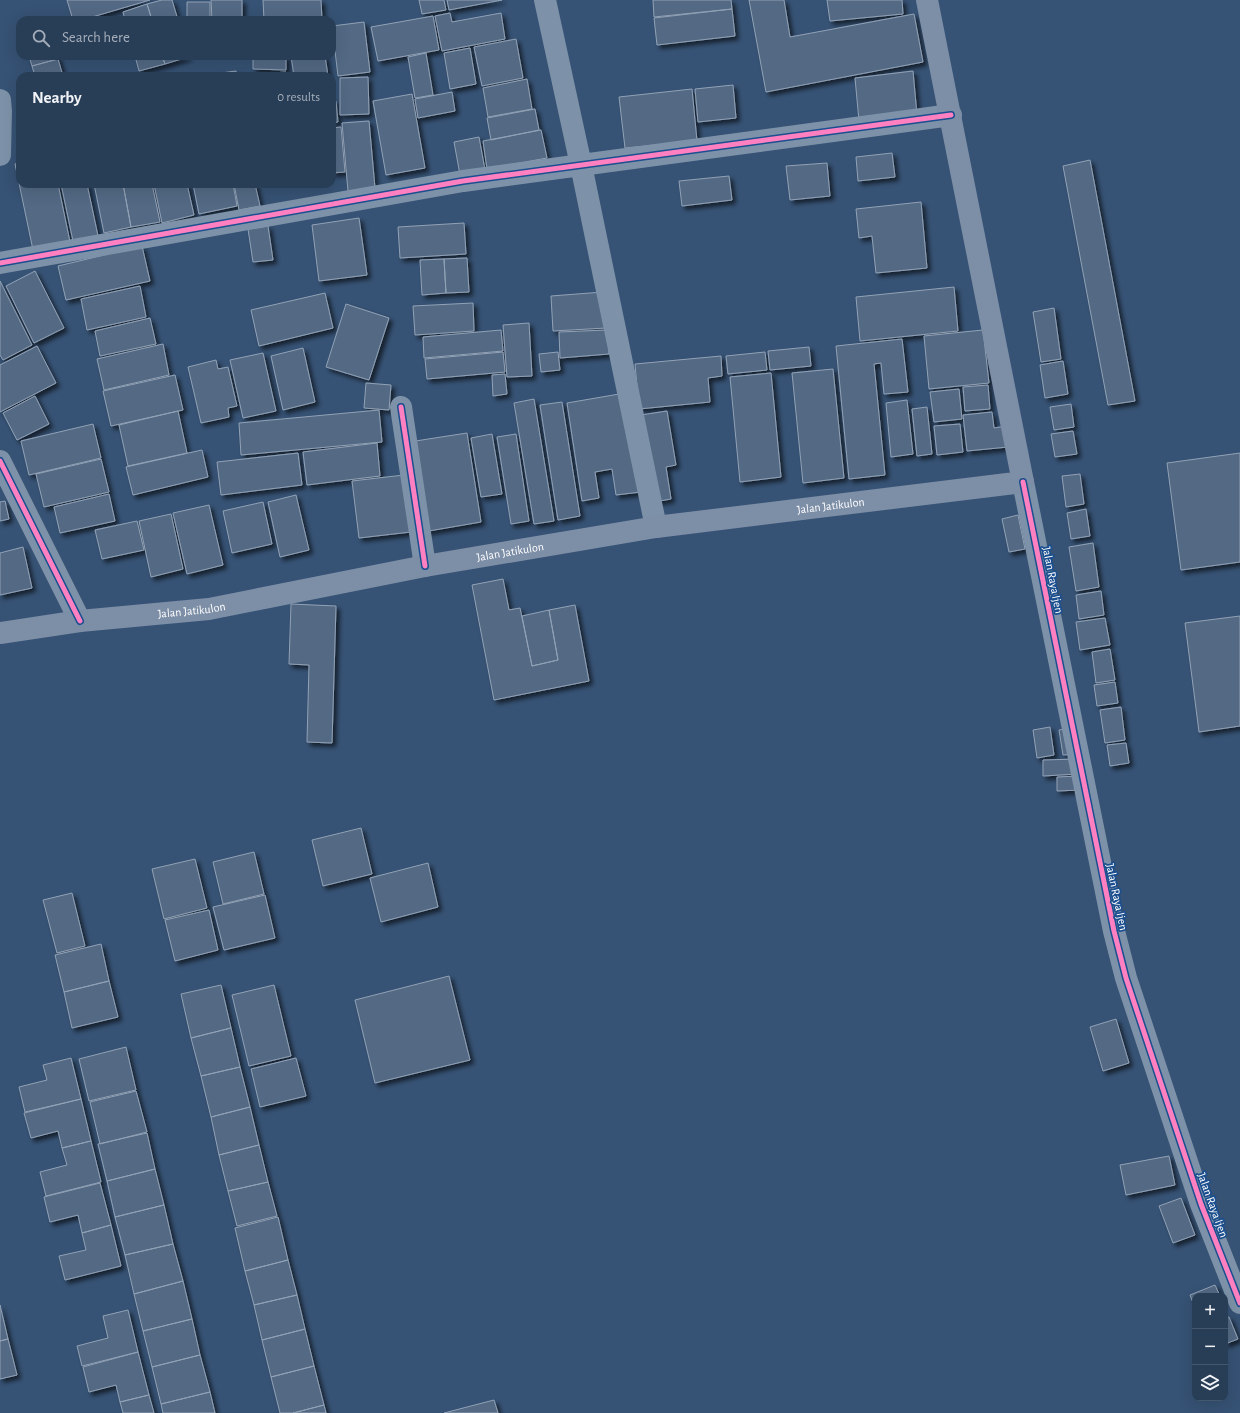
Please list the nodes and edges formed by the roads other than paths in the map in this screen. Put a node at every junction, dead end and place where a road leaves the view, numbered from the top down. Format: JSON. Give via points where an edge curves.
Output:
{"nodes":[{"id":1,"x":545,"y":0,"type":"edge"},
{"id":2,"x":927,"y":0,"type":"edge"},
{"id":3,"x":0,"y":100,"type":"edge"},
{"id":4,"x":950,"y":116,"type":"junction"},
{"id":5,"x":0,"y":155,"type":"edge"},
{"id":6,"x":581,"y":165,"type":"junction"},
{"id":7,"x":0,"y":262,"type":"edge"},
{"id":8,"x":401,"y":407,"type":"dead end"},
{"id":9,"x":0,"y":461,"type":"edge"},
{"id":10,"x":1023,"y":482,"type":"junction"},
{"id":11,"x":656,"y":527,"type":"junction"},
{"id":12,"x":425,"y":566,"type":"junction"},
{"id":13,"x":80,"y":621,"type":"junction"},
{"id":14,"x":0,"y":633,"type":"edge"},
{"id":15,"x":1240,"y":1303,"type":"edge"}],
"edges":[{"from":1,"to":6,"type":"street"},
{"from":2,"to":4,"type":"main road"},
{"from":3,"to":5,"type":"street"},
{"from":4,"to":6,"type":"street"},
{"from":4,"to":10,"type":"main road"},
{"from":6,"to":7,"type":"street","via":[[463,181]]},
{"from":6,"to":11,"type":"street"},
{"from":8,"to":12,"type":"street"},
{"from":9,"to":13,"type":"street"},
{"from":10,"to":11,"type":"main road","name":"Jalan Jatikulon"},
{"from":10,"to":15,"type":"street","name":"Jalan Raya Ijen","via":[[1124,971],[1201,1204]]},
{"from":11,"to":12,"type":"main road","name":"Jalan Jatikulon"},
{"from":12,"to":13,"type":"main road","name":"Jalan Jatikulon","via":[[209,609]]},
{"from":13,"to":14,"type":"main road","name":"Jalan Jatikulon"}]}
